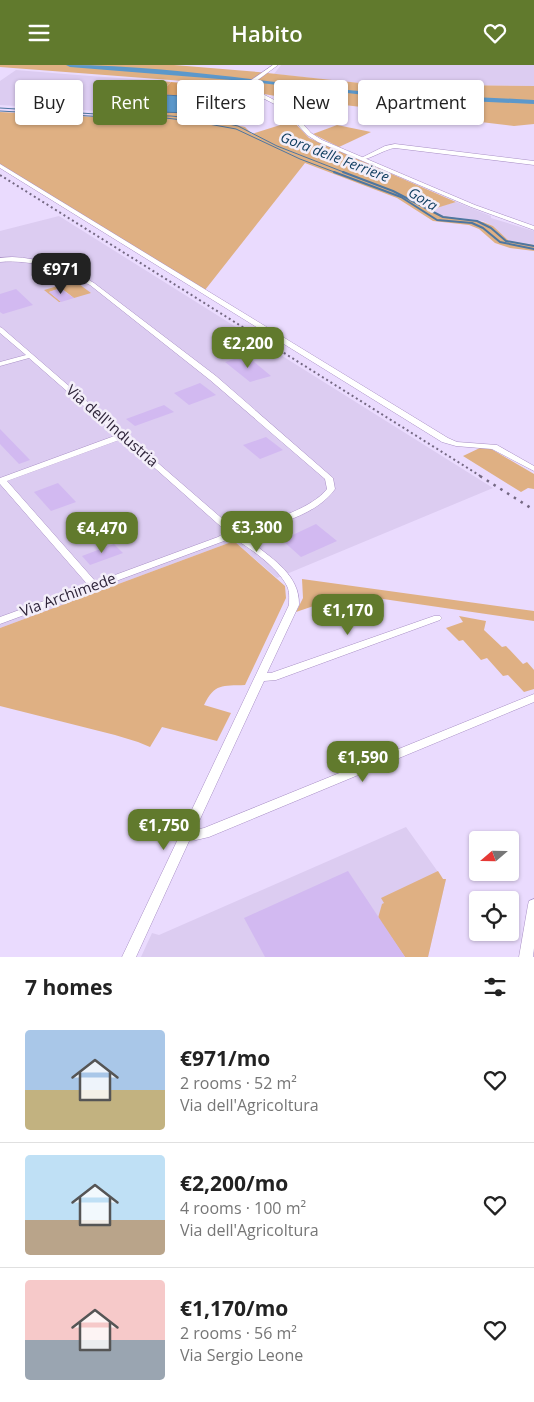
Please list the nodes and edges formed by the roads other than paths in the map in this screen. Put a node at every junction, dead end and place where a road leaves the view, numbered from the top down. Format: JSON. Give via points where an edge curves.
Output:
{"nodes":[{"id":1,"x":276,"y":65,"type":"edge"},
{"id":2,"x":362,"y":159,"type":"junction"},
{"id":3,"x":534,"y":163,"type":"edge"},
{"id":4,"x":0,"y":166,"type":"edge"},
{"id":5,"x":534,"y":228,"type":"edge"},
{"id":6,"x":0,"y":261,"type":"edge"},
{"id":7,"x":0,"y":329,"type":"edge"},
{"id":8,"x":30,"y":355,"type":"junction"},
{"id":9,"x":0,"y":364,"type":"edge"},
{"id":10,"x":123,"y":436,"type":"junction"},
{"id":11,"x":534,"y":469,"type":"edge"},
{"id":12,"x":0,"y":481,"type":"edge"},
{"id":13,"x":224,"y":522,"type":"junction"},
{"id":14,"x":269,"y":525,"type":"junction"},
{"id":15,"x":245,"y":529,"type":"junction"},
{"id":16,"x":259,"y":536,"type":"junction"},
{"id":17,"x":239,"y":537,"type":"junction"},
{"id":18,"x":259,"y":553,"type":"junction"},
{"id":19,"x":94,"y":586,"type":"junction"},
{"id":20,"x":437,"y":617,"type":"dead end"},
{"id":21,"x":0,"y":621,"type":"edge"},
{"id":22,"x":261,"y":677,"type":"junction"},
{"id":23,"x":534,"y":699,"type":"edge"},
{"id":24,"x":187,"y":834,"type":"junction"},
{"id":25,"x":534,"y":905,"type":"edge"},
{"id":26,"x":129,"y":957,"type":"edge"},
{"id":27,"x":526,"y":957,"type":"edge"}],
"edges":[{"from":1,"to":2,"type":"street","via":[[248,89],[286,108],[316,139]]},
{"from":2,"to":3,"type":"street","via":[[395,146]]},
{"from":2,"to":5,"type":"street"},
{"from":4,"to":11,"type":"street","via":[[444,440],[494,447]]},
{"from":6,"to":14,"type":"street","via":[[18,259],[41,263],[92,284],[212,378],[329,478],[331,489],[325,499]]},
{"from":7,"to":8,"type":"street","name":"Via dell'Industria"},
{"from":8,"to":9,"type":"street"},
{"from":8,"to":10,"type":"street","name":"Via dell'Industria"},
{"from":10,"to":12,"type":"street"},
{"from":10,"to":13,"type":"street","name":"Via dell'Industria"},
{"from":12,"to":19,"type":"street"},
{"from":13,"to":15,"type":"street","name":"Via dell'Industria"},
{"from":13,"to":17,"type":"street","name":"Via dell'Industria"},
{"from":14,"to":15,"type":"street"},
{"from":14,"to":16,"type":"street"},
{"from":15,"to":16,"type":"street","name":"Via dell'Industria","via":[[255,531]]},
{"from":15,"to":17,"type":"street","via":[[236,529]]},
{"from":16,"to":17,"type":"street","via":[[253,541]]},
{"from":16,"to":18,"type":"street"},
{"from":17,"to":18,"type":"street","name":"Via dell'Industria"},
{"from":17,"to":19,"type":"street","name":"Via Archimede","via":[[221,539]]},
{"from":18,"to":22,"type":"street","name":"Via dell'Industria","via":[[290,581],[296,596]]},
{"from":19,"to":21,"type":"street","name":"Via Archimede"},
{"from":20,"to":22,"type":"street","via":[[272,677]]},
{"from":22,"to":24,"type":"street","name":"Via dell'Industria"},
{"from":23,"to":24,"type":"street","via":[[205,833]]},
{"from":24,"to":26,"type":"street","name":"Via dell'Industria"},
{"from":25,"to":27,"type":"street"}]}
